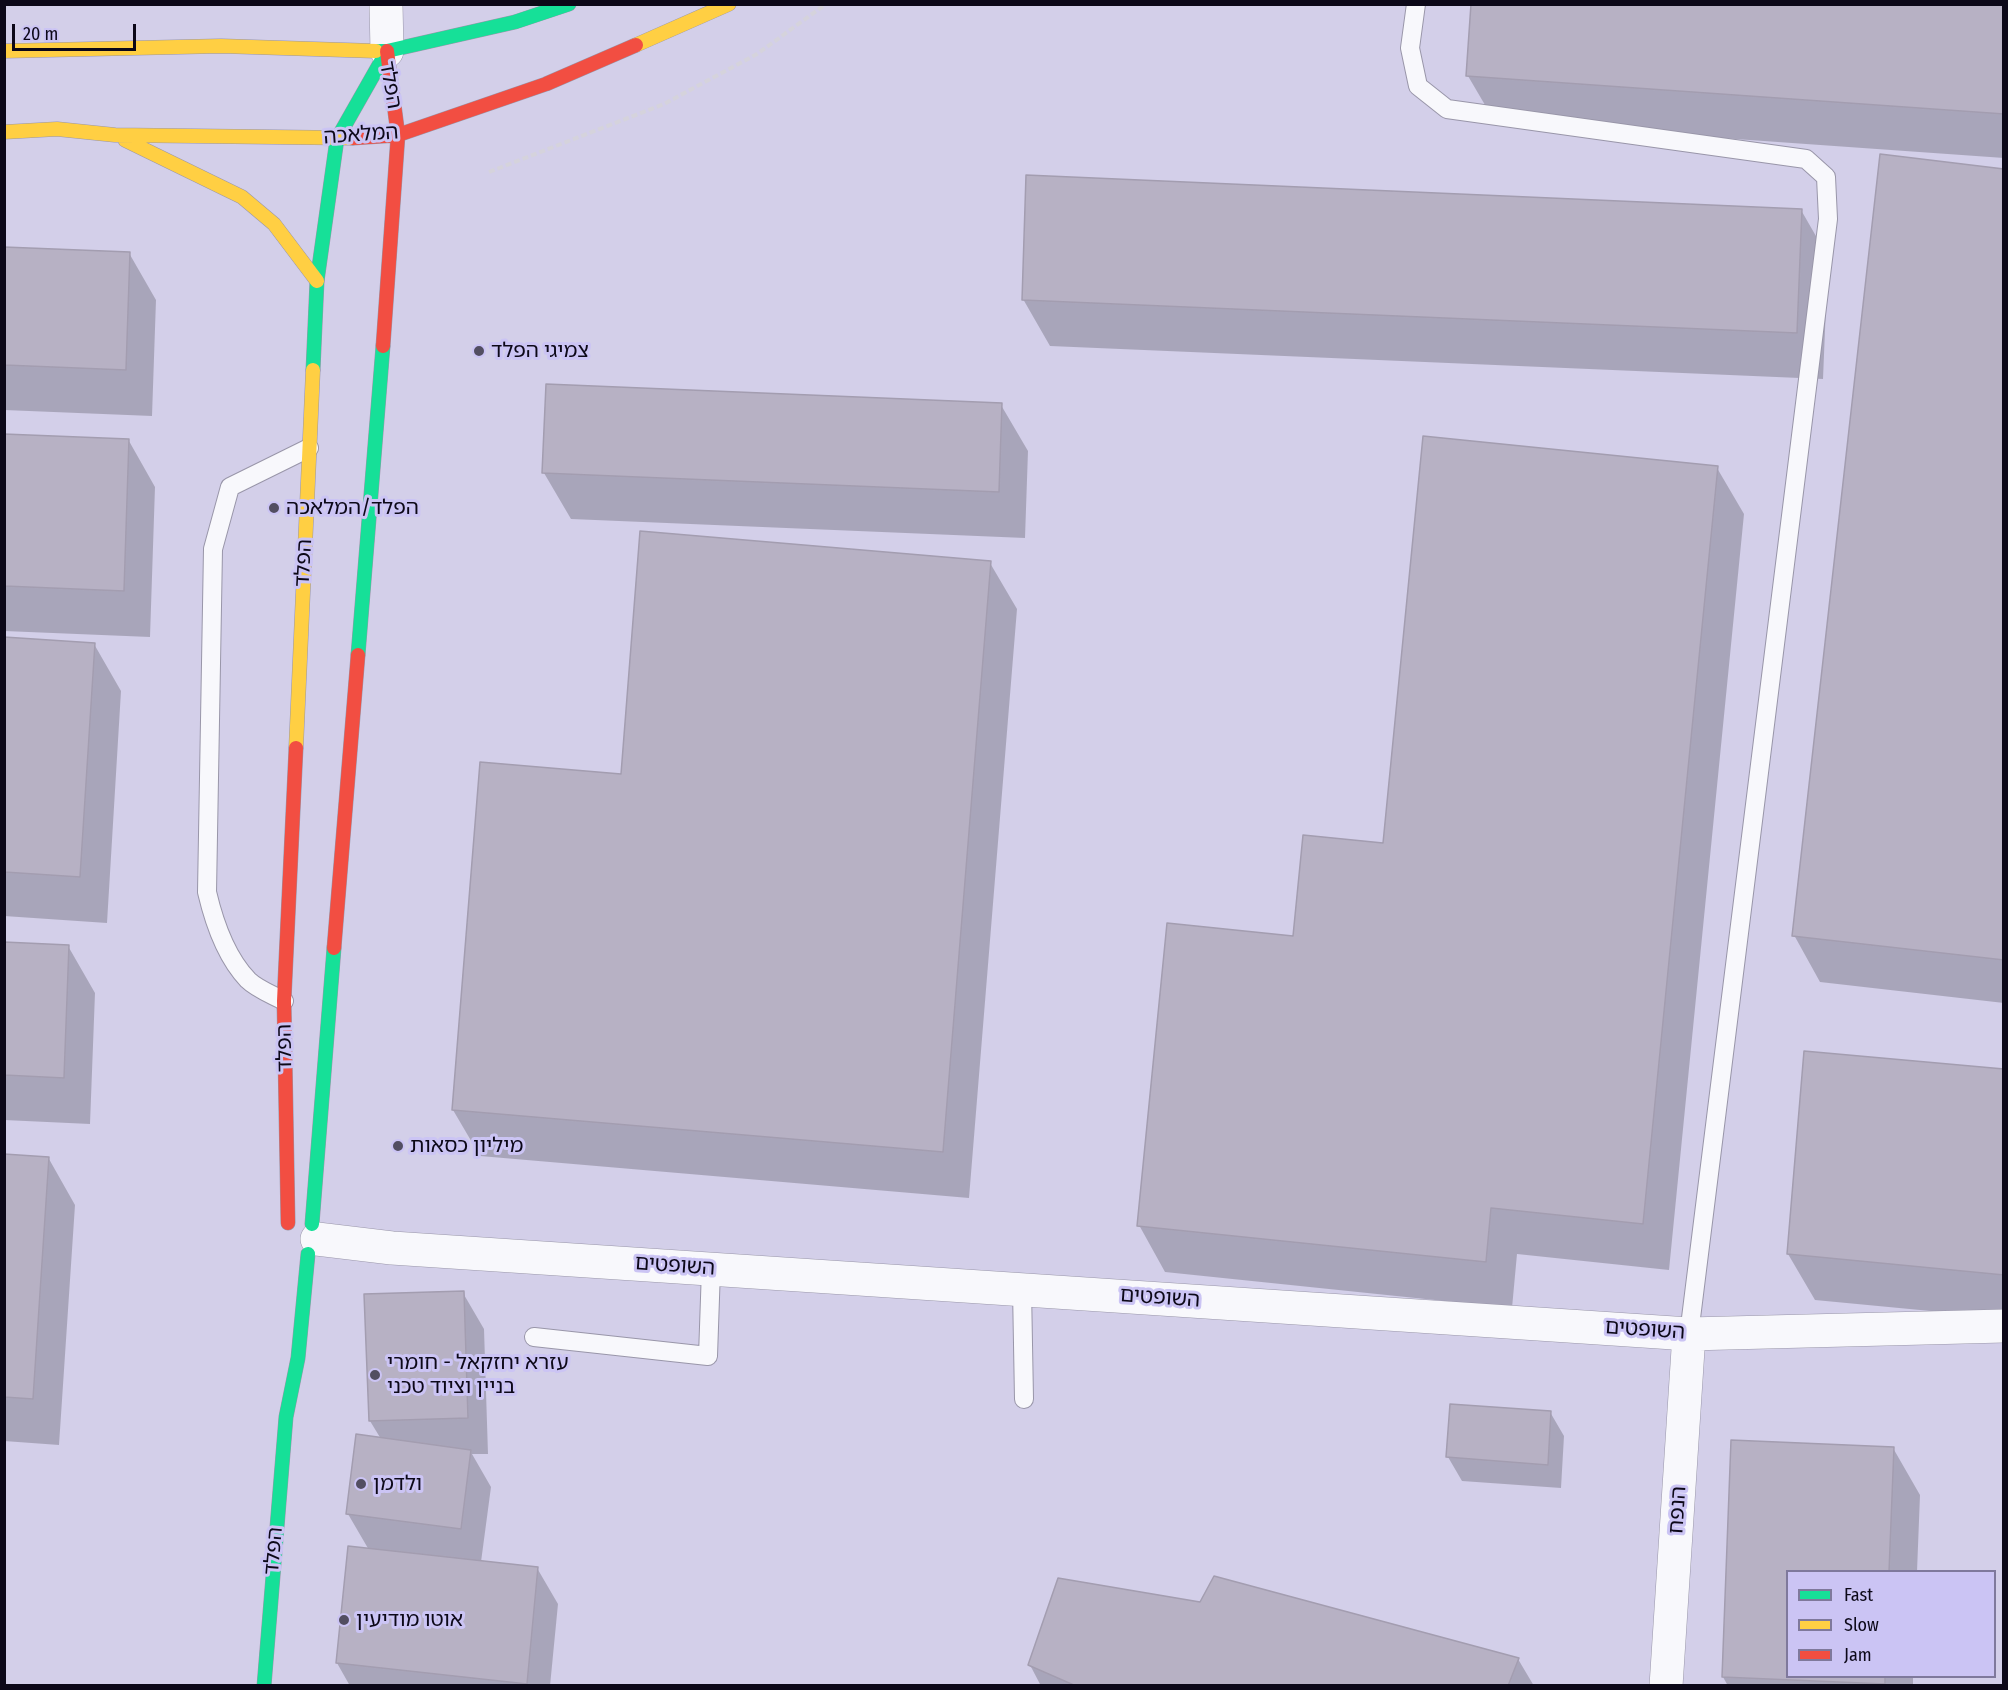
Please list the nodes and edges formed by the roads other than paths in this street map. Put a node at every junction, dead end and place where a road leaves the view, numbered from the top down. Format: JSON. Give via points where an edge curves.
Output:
{"nodes":[{"id":1,"x":386,"y":4,"type":"edge"},
{"id":2,"x":569,"y":4,"type":"edge"},
{"id":3,"x":729,"y":4,"type":"edge"},
{"id":4,"x":1416,"y":4,"type":"edge"},
{"id":5,"x":4,"y":51,"type":"edge"},
{"id":6,"x":387,"y":51,"type":"junction"},
{"id":7,"x":4,"y":132,"type":"edge"},
{"id":8,"x":115,"y":135,"type":"junction"},
{"id":9,"x":398,"y":135,"type":"junction"},
{"id":10,"x":337,"y":139,"type":"junction"},
{"id":11,"x":317,"y":280,"type":"junction"},
{"id":12,"x":309,"y":447,"type":"junction"},
{"id":13,"x":284,"y":1001,"type":"junction"},
{"id":14,"x":307,"y":1243,"type":"junction"},
{"id":15,"x":711,"y":1269,"type":"junction"},
{"id":16,"x":1022,"y":1289,"type":"junction"},
{"id":17,"x":2004,"y":1326,"type":"edge"},
{"id":18,"x":1689,"y":1334,"type":"junction"},
{"id":19,"x":534,"y":1336,"type":"dead end"},
{"id":20,"x":280,"y":1382,"type":"dead end"},
{"id":21,"x":1024,"y":1400,"type":"dead end"},
{"id":22,"x":286,"y":1417,"type":"junction"},
{"id":23,"x":264,"y":1686,"type":"edge"},
{"id":24,"x":1666,"y":1686,"type":"edge"}],
"edges":[{"from":1,"to":6,"type":"street"},
{"from":2,"to":6,"type":"street","via":[[515,22]]},
{"from":3,"to":9,"type":"street","name":"המלאכה","via":[[546,84]]},
{"from":4,"to":18,"type":"lane","via":[[1410,48],[1418,86],[1447,109],[1806,159],[1826,177],[1827,231]]},
{"from":5,"to":6,"type":"street","via":[[220,46]]},
{"from":6,"to":9,"type":"street","name":"הפלד"},
{"from":6,"to":10,"type":"street","name":"הפלד"},
{"from":7,"to":8,"type":"street","name":"המלאכה","via":[[57,129]]},
{"from":8,"to":10,"type":"street","name":"המלאכה"},
{"from":8,"to":11,"type":"street","via":[[242,197],[274,224]]},
{"from":9,"to":10,"type":"street","name":"המלאכה"},
{"from":9,"to":14,"type":"street","name":"הפלד"},
{"from":10,"to":11,"type":"street","name":"הפלד"},
{"from":11,"to":12,"type":"street","name":"הפלד"},
{"from":12,"to":13,"type":"street","name":"הפלד"},
{"from":12,"to":13,"type":"lane","via":[[230,488],[213,549],[207,892],[212,915],[230,954],[249,982]]},
{"from":13,"to":14,"type":"street","name":"הפלד","via":[[285,1227],[297,1219]]},
{"from":14,"to":15,"type":"street","name":"השופטים"},
{"from":14,"to":22,"type":"street","name":"הפלד","via":[[298,1358]]},
{"from":15,"to":16,"type":"street","name":"השופטים"},
{"from":15,"to":19,"type":"lane","via":[[708,1356]]},
{"from":16,"to":18,"type":"street","name":"השופטים"},
{"from":16,"to":21,"type":"lane"},
{"from":17,"to":18,"type":"street","name":"השופטים"},
{"from":18,"to":24,"type":"street","name":"הנפח"},
{"from":20,"to":22,"type":"street","name":"הפלד"},
{"from":22,"to":23,"type":"street","name":"הפלד"}]}
